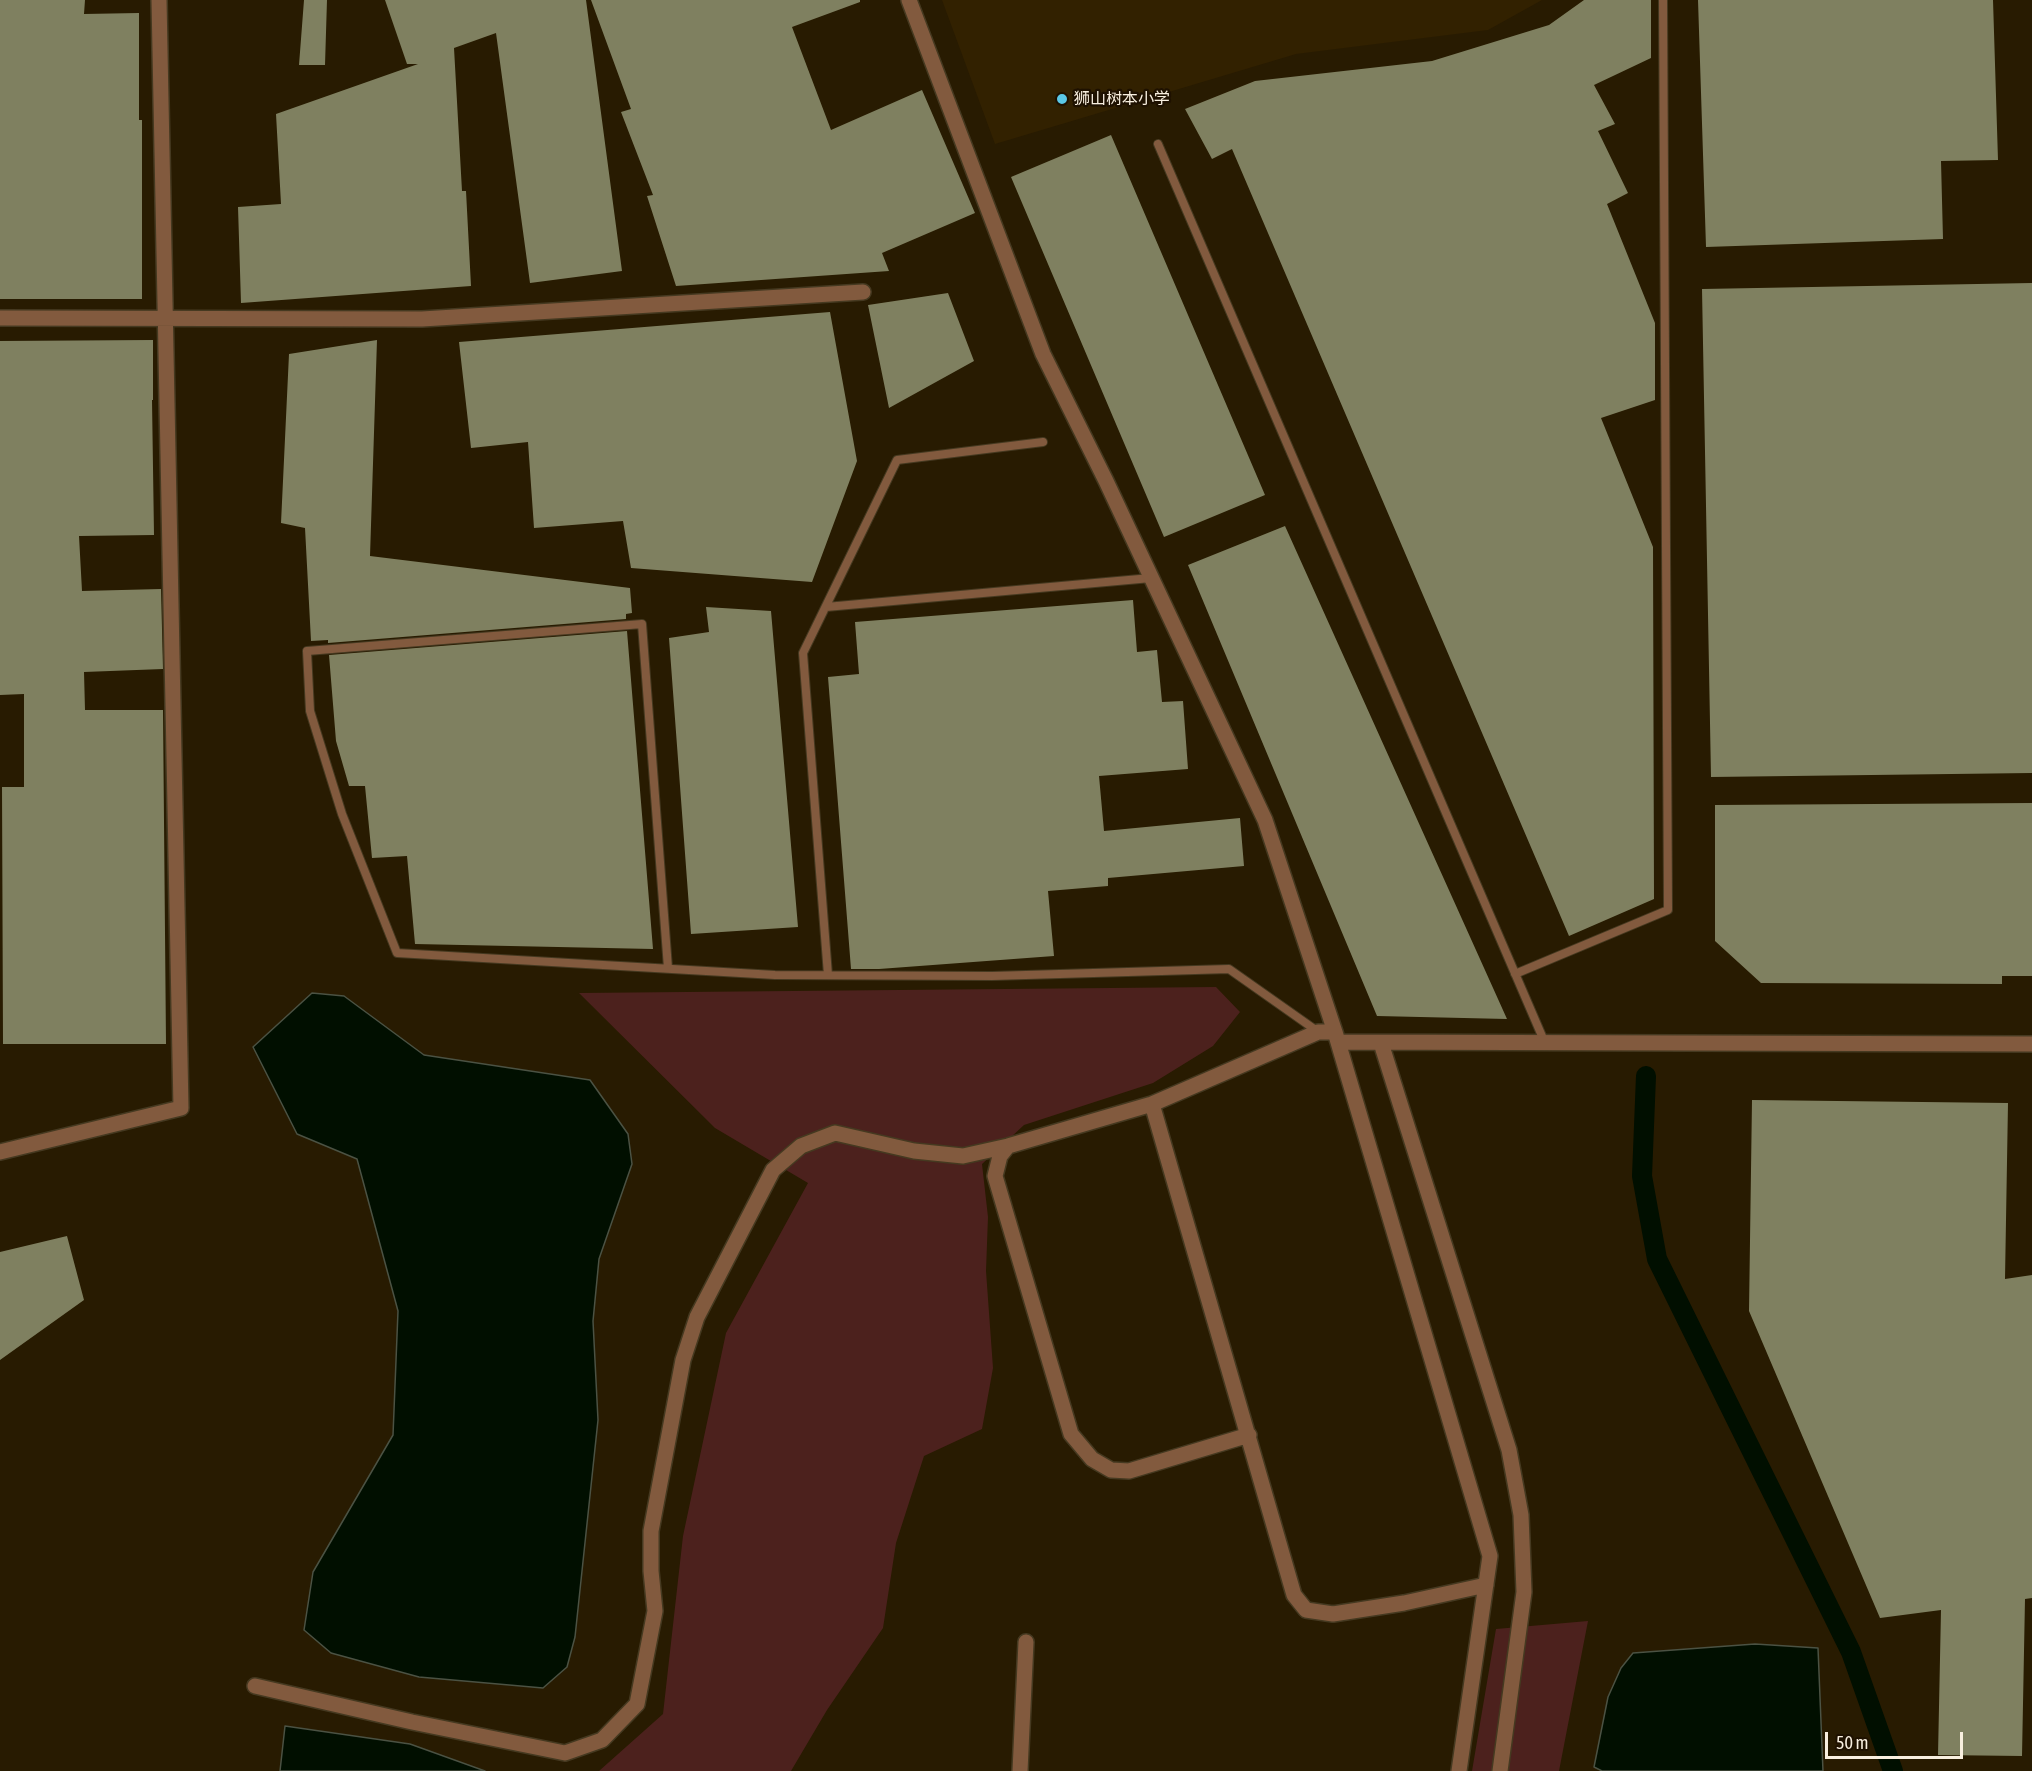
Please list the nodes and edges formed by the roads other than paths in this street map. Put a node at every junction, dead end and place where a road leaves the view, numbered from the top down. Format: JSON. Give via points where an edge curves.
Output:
{"nodes":[{"id":1,"x":159,"y":0,"type":"edge"},
{"id":2,"x":909,"y":0,"type":"edge"},
{"id":3,"x":1663,"y":0,"type":"edge"},
{"id":4,"x":1158,"y":144,"type":"dead end"},
{"id":5,"x":863,"y":292,"type":"dead end"},
{"id":6,"x":0,"y":318,"type":"edge"},
{"id":7,"x":165,"y":319,"type":"junction"},
{"id":8,"x":1043,"y":442,"type":"dead end"},
{"id":9,"x":1151,"y":578,"type":"junction"},
{"id":10,"x":826,"y":607,"type":"junction"},
{"id":11,"x":668,"y":969,"type":"junction"},
{"id":12,"x":1515,"y":974,"type":"junction"},
{"id":13,"x":828,"y":975,"type":"junction"},
{"id":14,"x":1318,"y":1032,"type":"junction"},
{"id":15,"x":1336,"y":1037,"type":"junction"},
{"id":16,"x":1381,"y":1043,"type":"junction"},
{"id":17,"x":1545,"y":1043,"type":"junction"},
{"id":18,"x":2032,"y":1044,"type":"edge"},
{"id":19,"x":1152,"y":1104,"type":"junction"},
{"id":20,"x":1008,"y":1146,"type":"junction"},
{"id":21,"x":0,"y":1152,"type":"edge"},
{"id":22,"x":1249,"y":1435,"type":"junction"},
{"id":23,"x":1486,"y":1585,"type":"junction"},
{"id":24,"x":1026,"y":1642,"type":"dead end"},
{"id":25,"x":255,"y":1686,"type":"dead end"},
{"id":26,"x":1020,"y":1771,"type":"edge"},
{"id":27,"x":1459,"y":1771,"type":"edge"},
{"id":28,"x":1500,"y":1771,"type":"edge"}],
"edges":[{"from":1,"to":7,"type":"street"},
{"from":2,"to":9,"type":"street","via":[[1043,354]]},
{"from":3,"to":12,"type":"lane","via":[[1668,910]]},
{"from":4,"to":12,"type":"lane"},
{"from":5,"to":7,"type":"street","via":[[422,319]]},
{"from":6,"to":7,"type":"street"},
{"from":7,"to":21,"type":"street","via":[[181,1108]]},
{"from":8,"to":10,"type":"lane","via":[[897,459]]},
{"from":9,"to":10,"type":"lane"},
{"from":9,"to":15,"type":"street","via":[[1265,820]]},
{"from":10,"to":13,"type":"lane","via":[[803,653]]},
{"from":11,"to":11,"type":"lane","via":[[398,953],[342,814],[310,711],[308,651],[642,624]]},
{"from":11,"to":13,"type":"lane"},
{"from":12,"to":17,"type":"lane"},
{"from":13,"to":14,"type":"lane","via":[[992,976],[1229,969]]},
{"from":14,"to":15,"type":"street"},
{"from":14,"to":19,"type":"street"},
{"from":15,"to":16,"type":"street"},
{"from":15,"to":23,"type":"street","via":[[1490,1556]]},
{"from":16,"to":17,"type":"street"},
{"from":16,"to":28,"type":"street","via":[[1509,1450],[1521,1515],[1524,1592]]},
{"from":17,"to":18,"type":"street"},
{"from":19,"to":20,"type":"street"},
{"from":19,"to":22,"type":"street"},
{"from":20,"to":22,"type":"street","via":[[1000,1156],[995,1176],[1071,1434],[1092,1459],[1111,1470],[1129,1472]]},
{"from":20,"to":25,"type":"street","via":[[963,1156],[914,1151],[835,1133],[801,1146],[773,1170],[697,1317],[683,1360],[651,1531],[655,1611],[637,1704],[602,1740],[565,1753]]},
{"from":22,"to":23,"type":"street","via":[[1294,1595],[1306,1610],[1333,1614]]},
{"from":23,"to":27,"type":"street"},
{"from":24,"to":26,"type":"street"}]}
